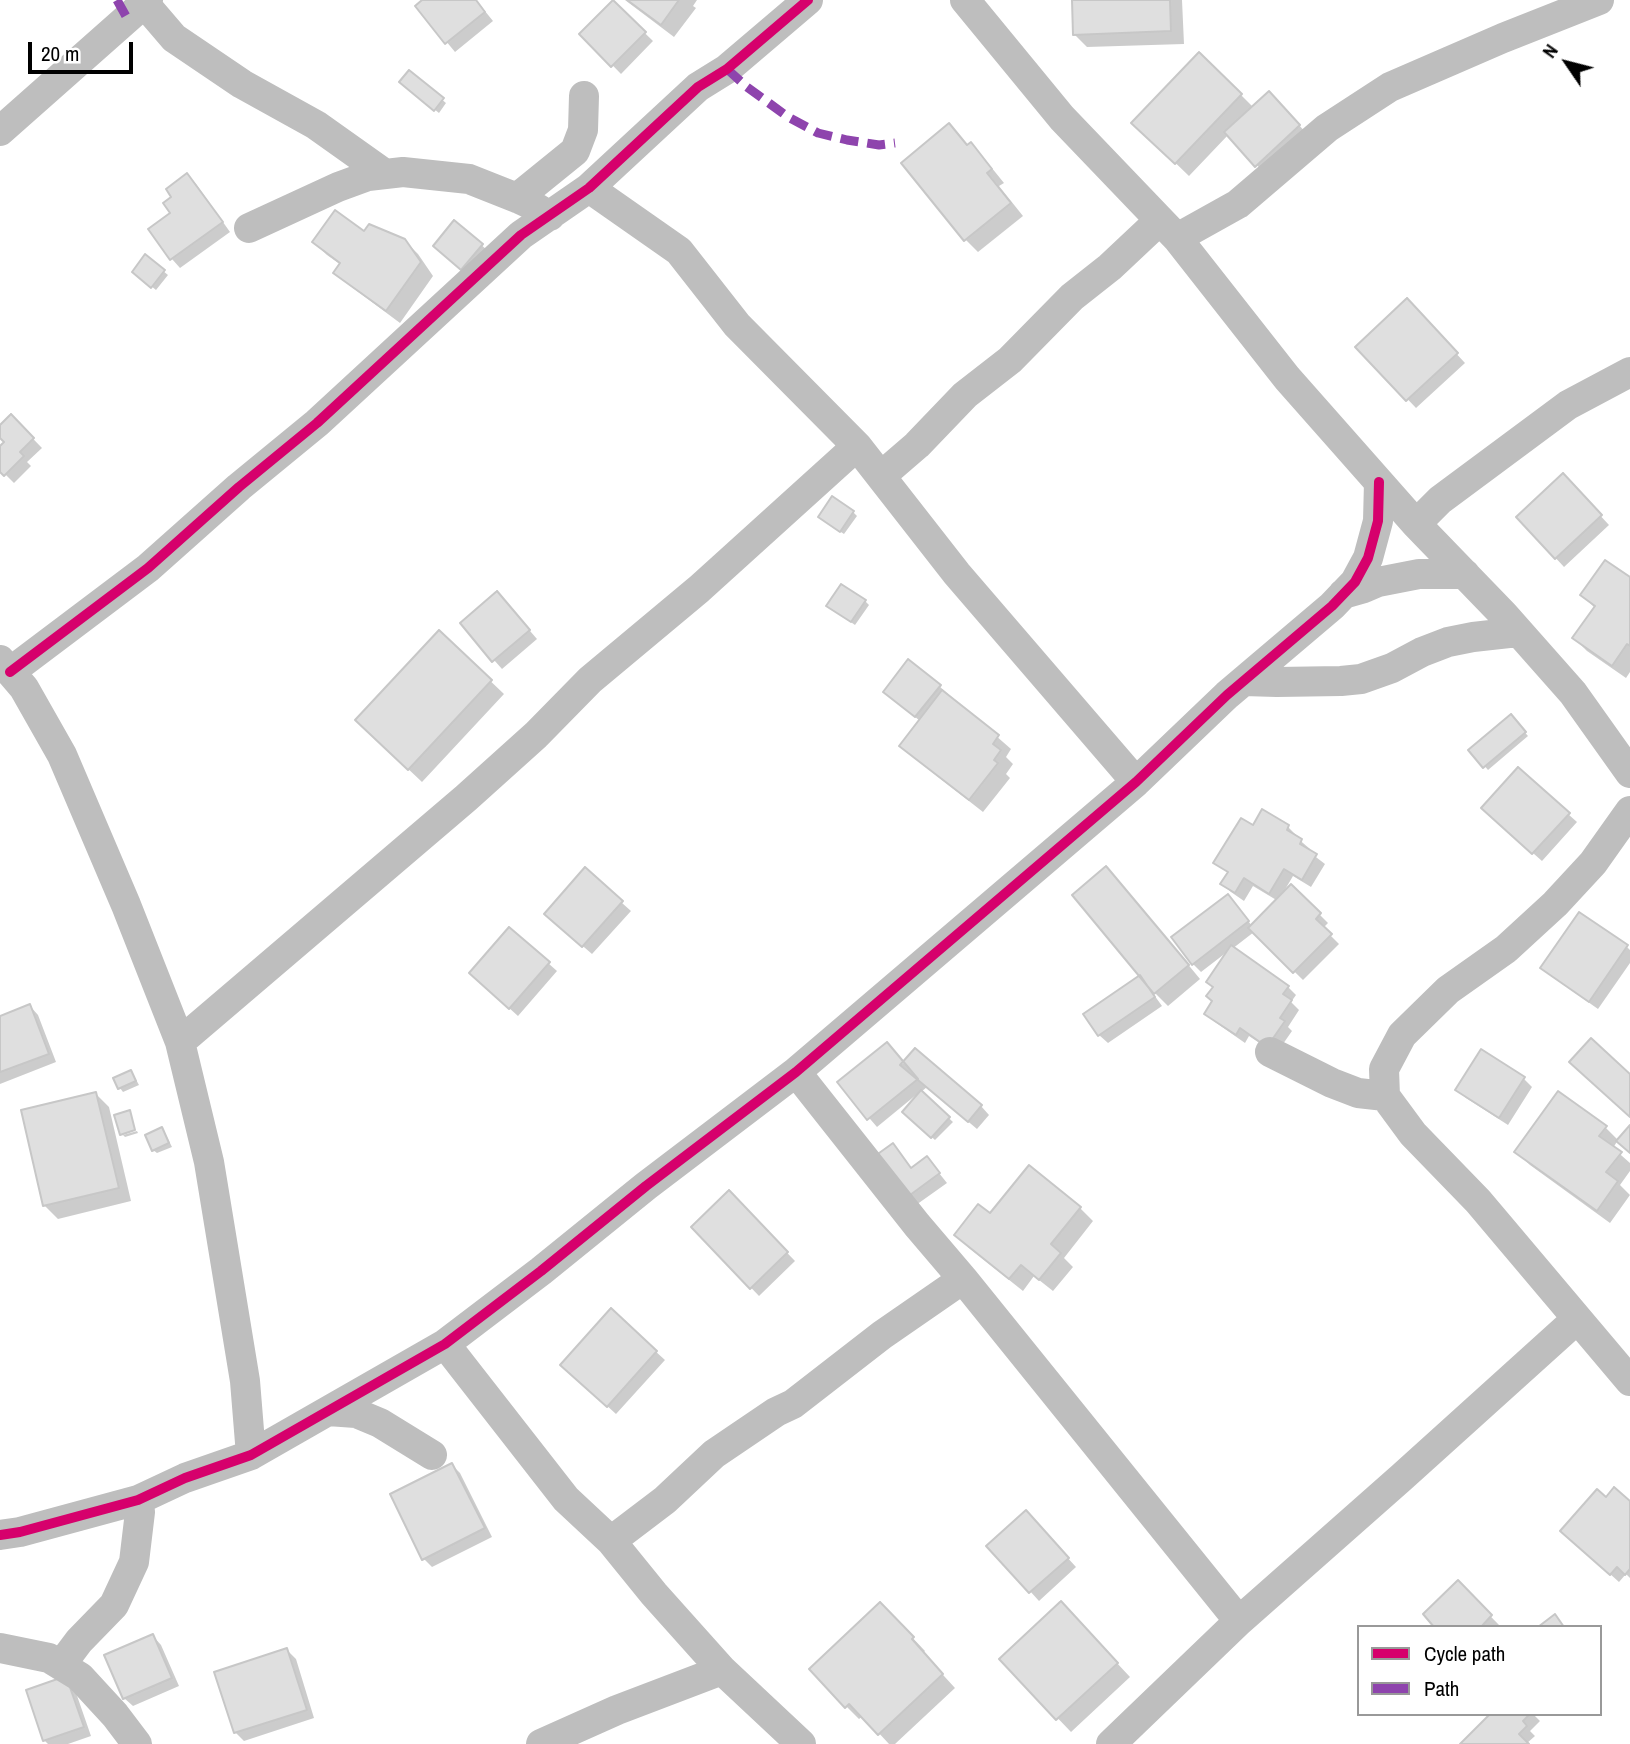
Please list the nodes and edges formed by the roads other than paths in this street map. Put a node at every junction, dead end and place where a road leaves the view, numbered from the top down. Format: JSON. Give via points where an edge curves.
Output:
{"nodes":[{"id":1,"x":808,"y":0,"type":"edge"},
{"id":2,"x":965,"y":0,"type":"edge"},
{"id":3,"x":1599,"y":0,"type":"edge"},
{"id":4,"x":146,"y":2,"type":"edge"},
{"id":5,"x":584,"y":96,"type":"dead end"},
{"id":6,"x":0,"y":131,"type":"edge"},
{"id":7,"x":385,"y":174,"type":"junction"},
{"id":8,"x":589,"y":188,"type":"junction"},
{"id":9,"x":517,"y":198,"type":"junction"},
{"id":10,"x":550,"y":216,"type":"junction"},
{"id":11,"x":249,"y":228,"type":"dead end"},
{"id":12,"x":1169,"y":229,"type":"junction"},
{"id":13,"x":1630,"y":372,"type":"edge"},
{"id":14,"x":858,"y":446,"type":"junction"},
{"id":15,"x":881,"y":476,"type":"junction"},
{"id":16,"x":1379,"y":481,"type":"junction"},
{"id":17,"x":1416,"y":524,"type":"junction"},
{"id":18,"x":1465,"y":574,"type":"junction"},
{"id":19,"x":1343,"y":594,"type":"junction"},
{"id":20,"x":1518,"y":632,"type":"junction"},
{"id":21,"x":5,"y":666,"type":"edge"},
{"id":22,"x":1244,"y":681,"type":"junction"},
{"id":23,"x":1630,"y":773,"type":"edge"},
{"id":24,"x":1136,"y":782,"type":"junction"},
{"id":25,"x":1630,"y":811,"type":"edge"},
{"id":26,"x":180,"y":1042,"type":"junction"},
{"id":27,"x":1270,"y":1052,"type":"dead end"},
{"id":28,"x":796,"y":1072,"type":"junction"},
{"id":29,"x":1385,"y":1096,"type":"junction"},
{"id":30,"x":963,"y":1279,"type":"junction"},
{"id":31,"x":1577,"y":1319,"type":"junction"},
{"id":32,"x":445,"y":1344,"type":"junction"},
{"id":33,"x":1630,"y":1381,"type":"edge"},
{"id":34,"x":328,"y":1411,"type":"junction"},
{"id":35,"x":251,"y":1455,"type":"junction"},
{"id":36,"x":432,"y":1455,"type":"dead end"},
{"id":37,"x":138,"y":1500,"type":"junction"},
{"id":38,"x":0,"y":1535,"type":"edge"},
{"id":39,"x":611,"y":1541,"type":"junction"},
{"id":40,"x":1239,"y":1621,"type":"junction"},
{"id":41,"x":0,"y":1648,"type":"edge"},
{"id":42,"x":61,"y":1665,"type":"junction"},
{"id":43,"x":722,"y":1670,"type":"junction"},
{"id":44,"x":137,"y":1744,"type":"edge"},
{"id":45,"x":541,"y":1744,"type":"edge"},
{"id":46,"x":801,"y":1744,"type":"edge"},
{"id":47,"x":1111,"y":1744,"type":"edge"}],
"edges":[{"from":1,"to":8,"type":"street","via":[[727,69],[698,87]]},
{"from":2,"to":12,"type":"street","via":[[1062,118]]},
{"from":3,"to":12,"type":"street","via":[[1390,87],[1327,128],[1238,204]]},
{"from":4,"to":6,"type":"street"},
{"from":4,"to":7,"type":"street","via":[[174,38],[242,84],[316,125]]},
{"from":5,"to":9,"type":"street","via":[[583,130],[576,151]]},
{"from":7,"to":9,"type":"street","via":[[469,179]]},
{"from":7,"to":11,"type":"street","via":[[338,187]]},
{"from":8,"to":10,"type":"street"},
{"from":8,"to":14,"type":"street","via":[[679,251],[737,325]]},
{"from":9,"to":10,"type":"street"},
{"from":10,"to":21,"type":"street","via":[[521,235],[317,423],[148,568]]},
{"from":12,"to":15,"type":"street","via":[[1072,296],[1010,360],[965,395]]},
{"from":12,"to":16,"type":"street","via":[[1287,378]]},
{"from":13,"to":17,"type":"street","via":[[1567,405],[1440,500]]},
{"from":14,"to":15,"type":"street"},
{"from":14,"to":26,"type":"street","via":[[590,680],[466,799]]},
{"from":15,"to":24,"type":"street","via":[[957,574]]},
{"from":16,"to":17,"type":"street"},
{"from":16,"to":19,"type":"street","via":[[1378,521],[1368,558]]},
{"from":17,"to":18,"type":"street"},
{"from":18,"to":19,"type":"street","via":[[1419,574]]},
{"from":18,"to":20,"type":"street"},
{"from":19,"to":22,"type":"street"},
{"from":20,"to":22,"type":"street","via":[[1448,642],[1361,679]]},
{"from":20,"to":23,"type":"street","via":[[1573,693]]},
{"from":21,"to":26,"type":"street","via":[[24,688],[62,755]]},
{"from":22,"to":24,"type":"street"},
{"from":24,"to":28,"type":"street"},
{"from":25,"to":29,"type":"street","via":[[1594,863],[1555,904],[1506,949],[1448,990],[1402,1035],[1384,1069]]},
{"from":26,"to":35,"type":"street","via":[[209,1162],[245,1381]]},
{"from":27,"to":29,"type":"street","via":[[1358,1093]]},
{"from":28,"to":30,"type":"street"},
{"from":28,"to":32,"type":"street"},
{"from":29,"to":31,"type":"street","via":[[1413,1134],[1478,1201]]},
{"from":30,"to":39,"type":"street","via":[[793,1404],[714,1454],[665,1500]]},
{"from":30,"to":40,"type":"street"},
{"from":31,"to":33,"type":"street"},
{"from":31,"to":40,"type":"street"},
{"from":32,"to":34,"type":"street"},
{"from":32,"to":39,"type":"street","via":[[566,1499]]},
{"from":34,"to":35,"type":"street"},
{"from":34,"to":36,"type":"street","via":[[356,1413],[380,1423]]},
{"from":35,"to":37,"type":"street"},
{"from":37,"to":38,"type":"street"},
{"from":37,"to":42,"type":"street","via":[[134,1562],[114,1605]]},
{"from":39,"to":43,"type":"street"},
{"from":40,"to":47,"type":"street"},
{"from":41,"to":42,"type":"street","via":[[49,1658]]},
{"from":42,"to":44,"type":"street","via":[[80,1677]]},
{"from":43,"to":45,"type":"street"},
{"from":43,"to":46,"type":"street"}]}
